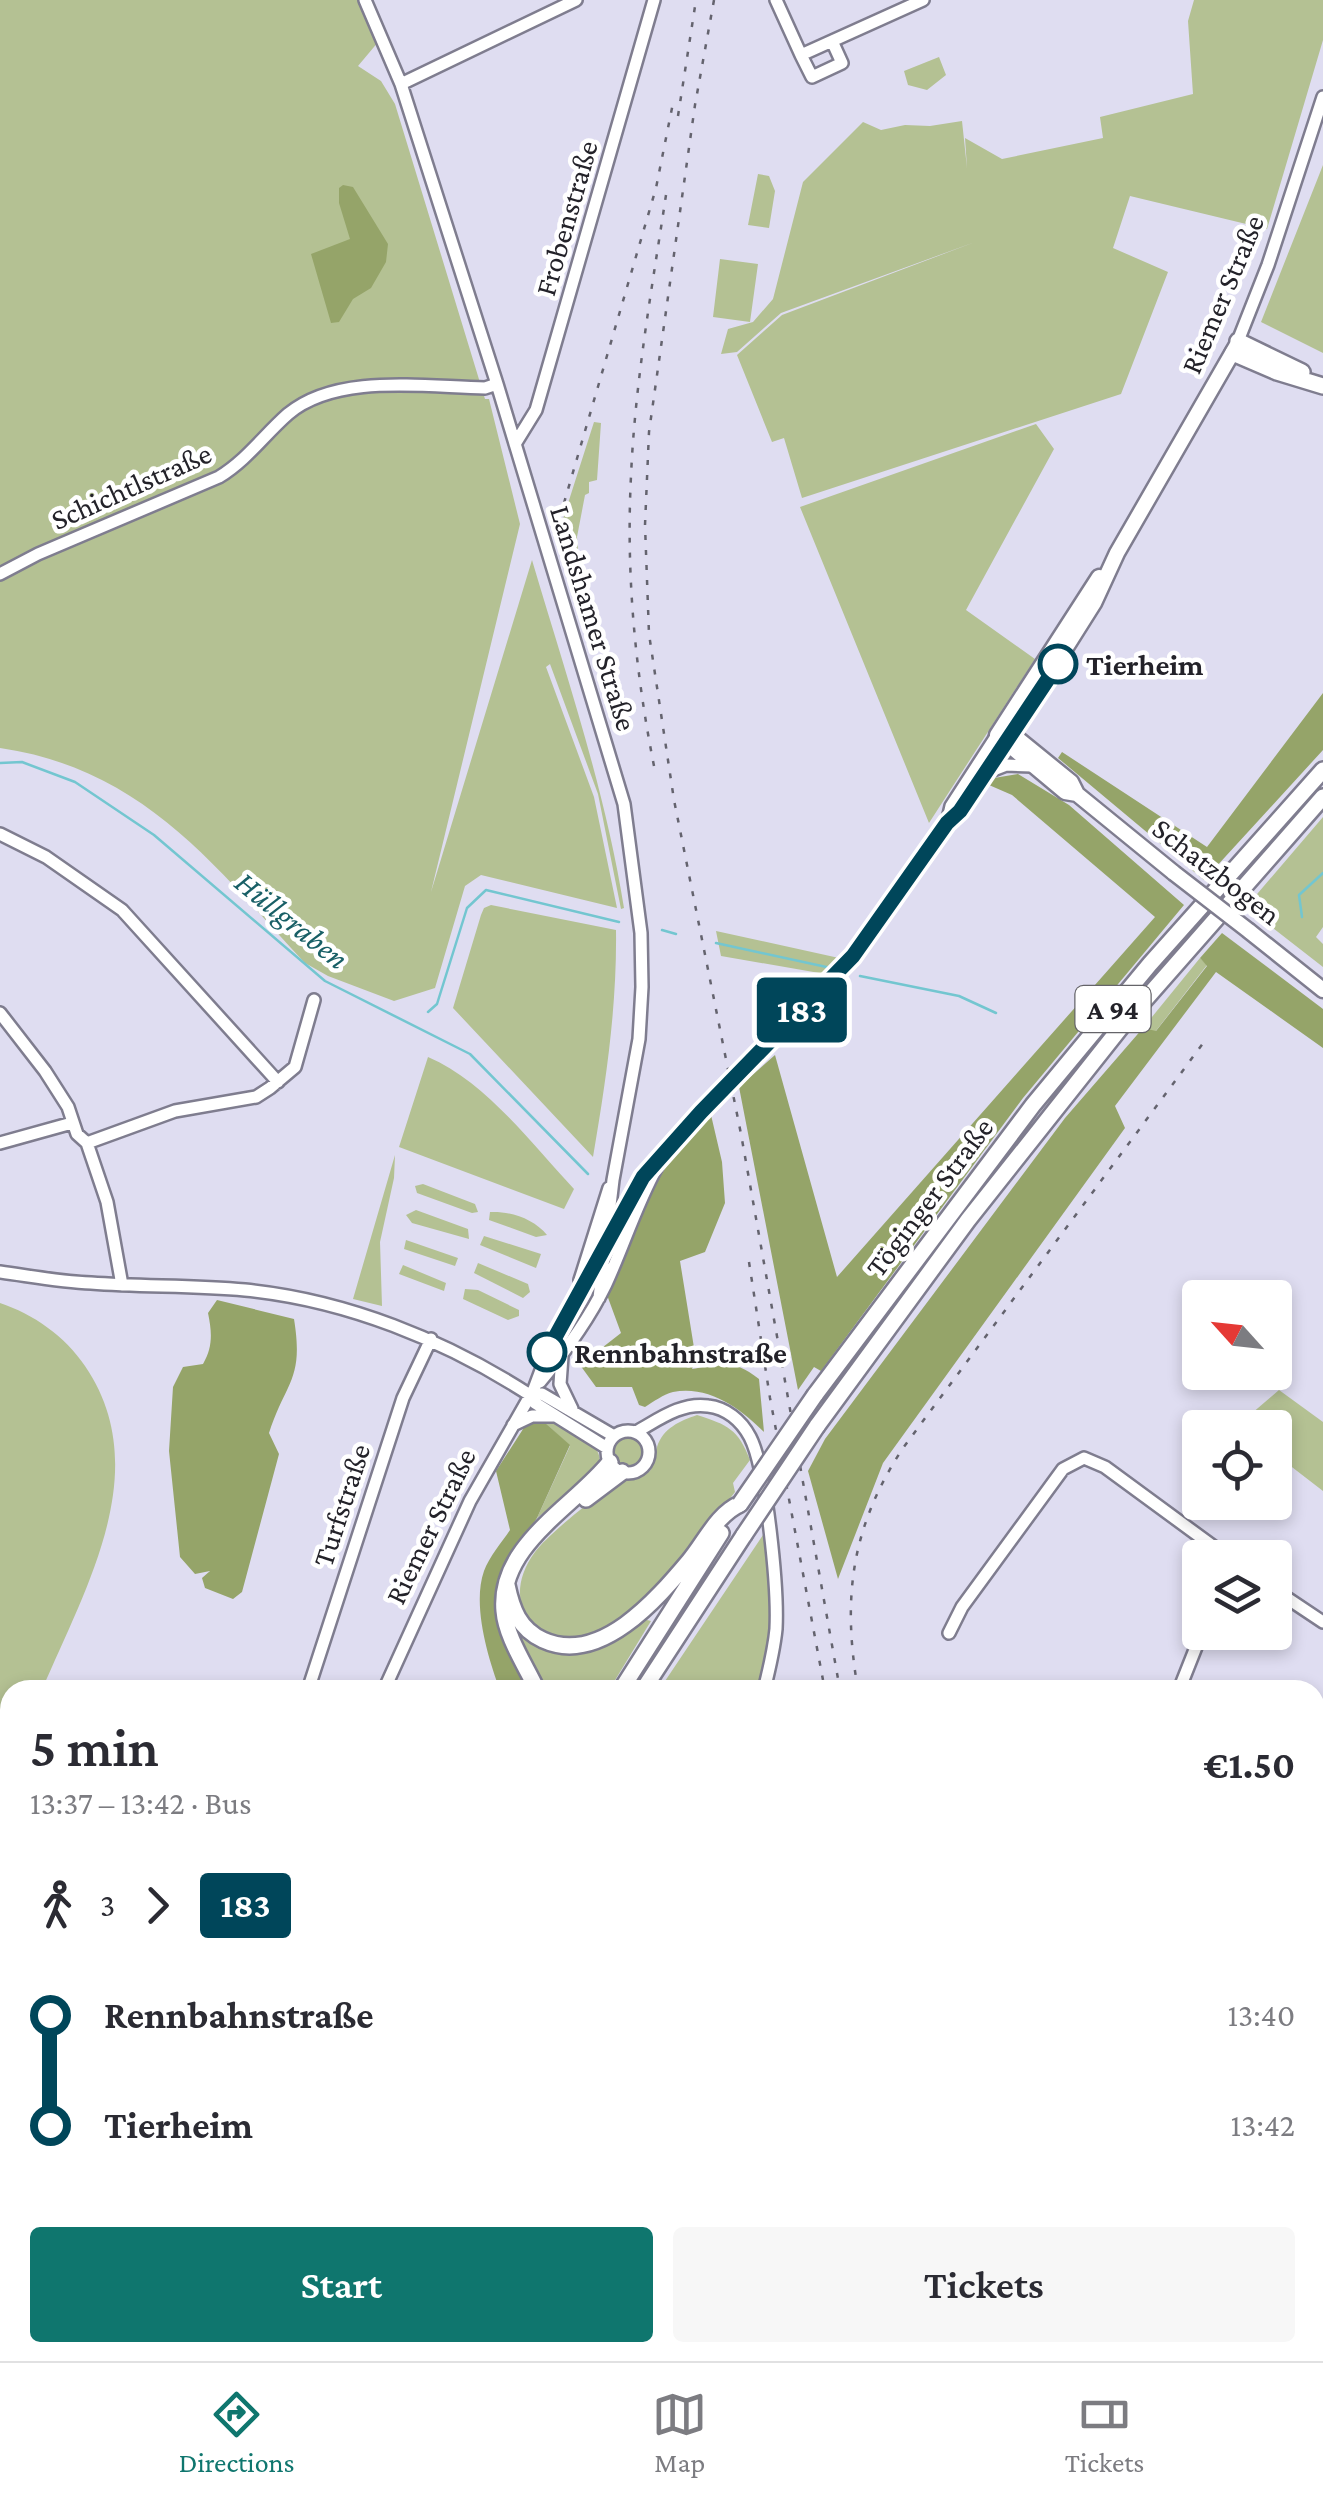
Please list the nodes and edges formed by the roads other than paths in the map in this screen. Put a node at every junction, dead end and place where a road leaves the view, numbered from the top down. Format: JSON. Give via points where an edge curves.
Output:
{"nodes":[{"id":1,"x":365,"y":0,"type":"edge"},
{"id":2,"x":576,"y":0,"type":"edge"},
{"id":3,"x":654,"y":0,"type":"edge"},
{"id":4,"x":776,"y":0,"type":"edge"},
{"id":5,"x":923,"y":0,"type":"edge"},
{"id":6,"x":832,"y":41,"type":"junction"},
{"id":7,"x":802,"y":55,"type":"junction"},
{"id":8,"x":401,"y":84,"type":"junction"},
{"id":9,"x":1323,"y":97,"type":"edge"},
{"id":10,"x":1236,"y":347,"type":"junction"},
{"id":11,"x":496,"y":384,"type":"junction"},
{"id":12,"x":1323,"y":385,"type":"edge"},
{"id":13,"x":515,"y":444,"type":"junction"},
{"id":14,"x":0,"y":574,"type":"edge"},
{"id":15,"x":1004,"y":735,"type":"junction"},
{"id":16,"x":1032,"y":766,"type":"junction"},
{"id":17,"x":1323,"y":770,"type":"edge"},
{"id":18,"x":985,"y":774,"type":"junction"},
{"id":19,"x":1077,"y":794,"type":"junction"},
{"id":20,"x":1323,"y":797,"type":"edge"},
{"id":21,"x":1323,"y":809,"type":"edge"},
{"id":22,"x":1301,"y":822,"type":"junction"},
{"id":23,"x":947,"y":823,"type":"junction"},
{"id":24,"x":0,"y":834,"type":"edge"},
{"id":25,"x":1323,"y":990,"type":"edge"},
{"id":26,"x":314,"y":1000,"type":"dead end"},
{"id":27,"x":0,"y":1013,"type":"edge"},
{"id":28,"x":278,"y":1082,"type":"junction"},
{"id":29,"x":701,"y":1112,"type":"dead end"},
{"id":30,"x":72,"y":1123,"type":"junction"},
{"id":31,"x":0,"y":1142,"type":"edge"},
{"id":32,"x":87,"y":1143,"type":"junction"},
{"id":33,"x":613,"y":1180,"type":"junction"},
{"id":34,"x":604,"y":1248,"type":"junction"},
{"id":35,"x":0,"y":1272,"type":"edge"},
{"id":36,"x":122,"y":1284,"type":"junction"},
{"id":37,"x":576,"y":1297,"type":"junction"},
{"id":38,"x":599,"y":1298,"type":"junction"},
{"id":39,"x":431,"y":1339,"type":"junction"},
{"id":40,"x":562,"y":1356,"type":"junction"},
{"id":41,"x":532,"y":1392,"type":"junction"},
{"id":42,"x":574,"y":1412,"type":"junction"},
{"id":43,"x":554,"y":1416,"type":"junction"},
{"id":44,"x":664,"y":1416,"type":"junction"},
{"id":45,"x":513,"y":1425,"type":"junction"},
{"id":46,"x":636,"y":1432,"type":"junction"},
{"id":47,"x":614,"y":1436,"type":"junction"},
{"id":48,"x":646,"y":1442,"type":"junction"},
{"id":49,"x":613,"y":1461,"type":"junction"},
{"id":50,"x":740,"y":1504,"type":"junction"},
{"id":51,"x":1205,"y":1540,"type":"edge"},
{"id":52,"x":507,"y":1585,"type":"junction"},
{"id":53,"x":1292,"y":1601,"type":"edge"},
{"id":54,"x":1323,"y":1622,"type":"edge"},
{"id":55,"x":949,"y":1633,"type":"dead end"},
{"id":56,"x":1195,"y":1650,"type":"edge"},
{"id":57,"x":311,"y":1680,"type":"edge"},
{"id":58,"x":389,"y":1680,"type":"edge"},
{"id":59,"x":532,"y":1680,"type":"edge"},
{"id":60,"x":627,"y":1680,"type":"edge"},
{"id":61,"x":650,"y":1680,"type":"edge"},
{"id":62,"x":766,"y":1680,"type":"edge"},
{"id":63,"x":1183,"y":1680,"type":"edge"}],
"edges":[{"from":1,"to":8,"type":"street","name":"Landshamer Straße"},
{"from":2,"to":8,"type":"street"},
{"from":3,"to":13,"type":"street","name":"Frobenstraße","via":[[536,410]]},
{"from":4,"to":7,"type":"street"},
{"from":5,"to":6,"type":"street"},
{"from":6,"to":7,"type":"street"},
{"from":6,"to":7,"type":"street","via":[[842,63],[812,78]]},
{"from":8,"to":11,"type":"street","name":"Landshamer Straße"},
{"from":9,"to":10,"type":"street","name":"Riemer Straße"},
{"from":10,"to":12,"type":"highway"},
{"from":10,"to":15,"type":"main road","name":"Riemer Straße","via":[[1094,603]]},
{"from":11,"to":13,"type":"street","name":"Landshamer Straße"},
{"from":11,"to":14,"type":"street","name":"Schichtlstraße","via":[[327,392],[287,415],[242,464],[219,478]]},
{"from":13,"to":33,"type":"street","name":"Landshamer Straße","via":[[624,804],[638,898],[639,1039]]},
{"from":15,"to":16,"type":"main road","name":"Schatzbogen"},
{"from":15,"to":18,"type":"street","name":"Riemer Straße"},
{"from":15,"to":19,"type":"main road","name":"Schatzbogen","via":[[1071,782]]},
{"from":15,"to":23,"type":"street","name":"Riemer Straße","via":[[951,806]]},
{"from":16,"to":18,"type":"street","via":[[1006,765]]},
{"from":16,"to":19,"type":"main road","name":"Schatzbogen"},
{"from":17,"to":50,"type":"highway","name":"Töginger Straße","number":"A 94","bridge":true,"via":[[1034,1105]]},
{"from":18,"to":23,"type":"street","name":"Riemer Straße"},
{"from":19,"to":25,"type":"main road","name":"Schatzbogen","bridge":true},
{"from":20,"to":22,"type":"highway","name":"Töginger Straße","number":"A 94"},
{"from":21,"to":22,"type":"highway"},
{"from":22,"to":61,"type":"highway","name":"Töginger Straße","number":"A 94","bridge":true,"via":[[1027,1144],[818,1426]]},
{"from":23,"to":29,"type":"street","name":"Riemer Straße","bridge":true,"via":[[871,934]]},
{"from":24,"to":28,"type":"street","via":[[122,910]]},
{"from":26,"to":28,"type":"street","via":[[295,1067]]},
{"from":27,"to":30,"type":"street","via":[[46,1070]]},
{"from":28,"to":32,"type":"street","via":[[256,1097],[175,1111]]},
{"from":30,"to":31,"type":"street"},
{"from":30,"to":32,"type":"street"},
{"from":32,"to":36,"type":"street","via":[[107,1202]]},
{"from":33,"to":34,"type":"street","name":"Landshamer Straße"},
{"from":33,"to":37,"type":"street","name":"Landshamer Straße"},
{"from":34,"to":37,"type":"street","name":"Riemer Straße"},
{"from":34,"to":38,"type":"street","name":"Landshamer Straße"},
{"from":34,"to":38,"type":"street","name":"Riemer Straße","via":[[643,1177],[666,1152]]},
{"from":35,"to":36,"type":"street"},
{"from":36,"to":39,"type":"street","via":[[250,1290],[333,1306]]},
{"from":37,"to":41,"type":"street","name":"Riemer Straße"},
{"from":38,"to":40,"type":"street","name":"Riemer Straße"},
{"from":39,"to":41,"type":"street"},
{"from":39,"to":57,"type":"street","name":"Turfstraße","via":[[403,1398]]},
{"from":40,"to":41,"type":"street","name":"Riemer Straße"},
{"from":40,"to":42,"type":"street","via":[[560,1384]]},
{"from":41,"to":42,"type":"street"},
{"from":41,"to":43,"type":"street","via":[[535,1403]]},
{"from":41,"to":45,"type":"street","name":"Riemer Straße"},
{"from":42,"to":47,"type":"street"},
{"from":43,"to":45,"type":"street"},
{"from":43,"to":49,"type":"street"},
{"from":44,"to":46,"type":"street"},
{"from":44,"to":48,"type":"street"},
{"from":44,"to":62,"type":"street","via":[[687,1406],[725,1410],[754,1448],[776,1615]]},
{"from":45,"to":58,"type":"street","name":"Riemer Straße","via":[[470,1501]]},
{"from":46,"to":47,"type":"street"},
{"from":46,"to":48,"type":"street"},
{"from":47,"to":49,"type":"street"},
{"from":48,"to":49,"type":"street","via":[[646,1462],[636,1471]]},
{"from":49,"to":52,"type":"highway","via":[[528,1545]]},
{"from":50,"to":52,"type":"highway","via":[[727,1510],[638,1614],[594,1641],[560,1645],[530,1634],[512,1608]]},
{"from":50,"to":60,"type":"highway","name":"Töginger Straße","number":"A 94"},
{"from":51,"to":55,"type":"street","via":[[1084,1458],[1063,1468]]},
{"from":52,"to":59,"type":"highway","via":[[504,1614]]},
{"from":53,"to":54,"type":"street"},
{"from":56,"to":63,"type":"street"}]}
